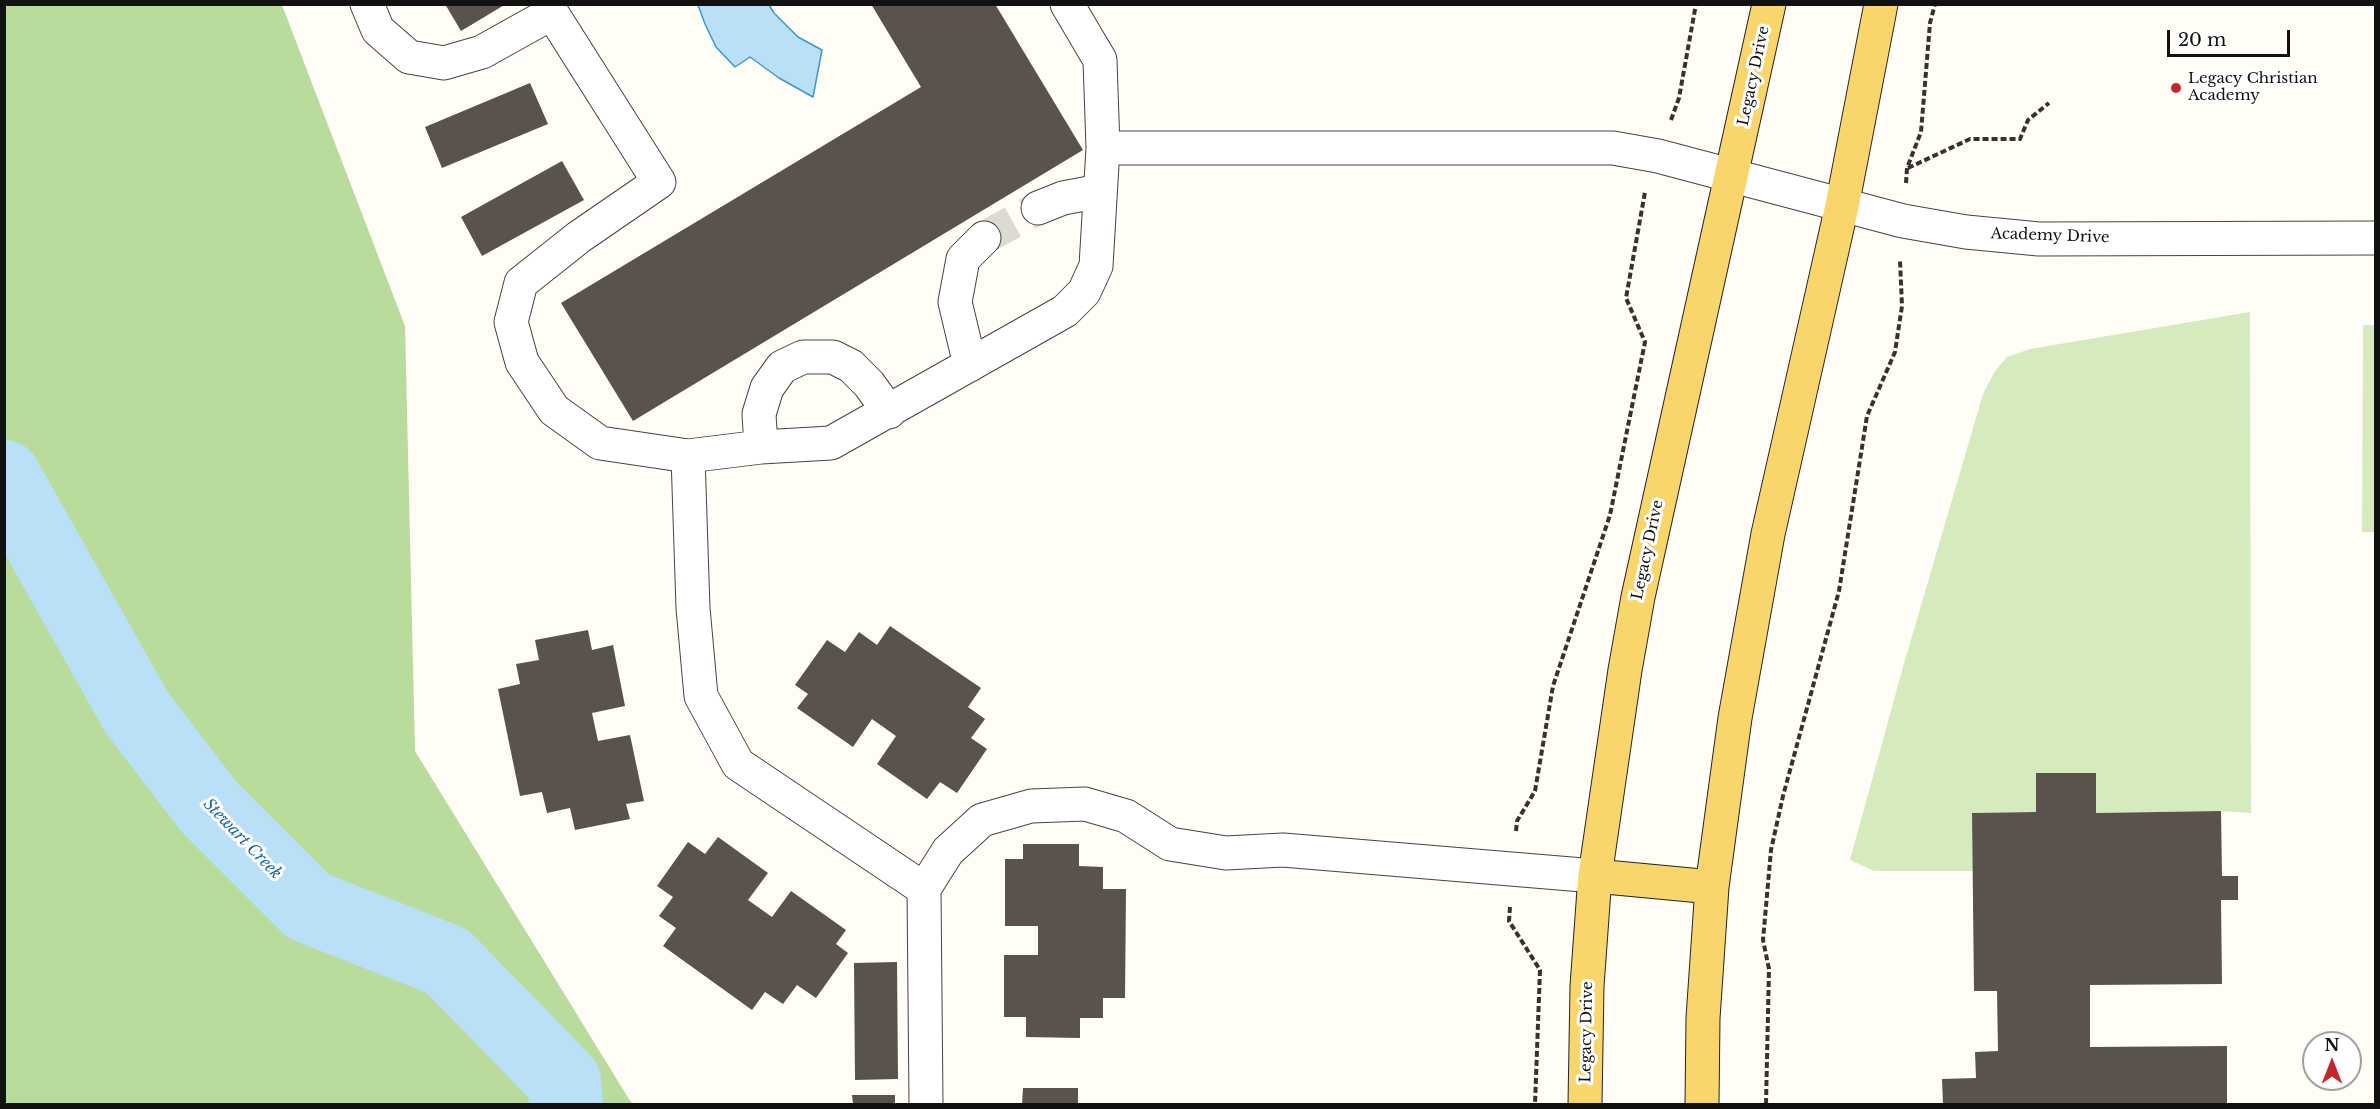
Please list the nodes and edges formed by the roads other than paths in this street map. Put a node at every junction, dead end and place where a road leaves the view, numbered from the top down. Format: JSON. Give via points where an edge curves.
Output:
{"nodes":[{"id":1,"x":367,"y":4,"type":"edge"},
{"id":2,"x":1067,"y":4,"type":"edge"},
{"id":3,"x":1769,"y":4,"type":"edge"},
{"id":4,"x":1881,"y":4,"type":"edge"},
{"id":5,"x":1103,"y":148,"type":"junction"},
{"id":6,"x":1731,"y":175,"type":"junction"},
{"id":7,"x":1100,"y":191,"type":"junction"},
{"id":8,"x":1842,"y":206,"type":"junction"},
{"id":9,"x":1038,"y":208,"type":"tunnel mouth"},
{"id":10,"x":984,"y":238,"type":"tunnel mouth"},
{"id":11,"x":2376,"y":238,"type":"edge"},
{"id":12,"x":970,"y":365,"type":"junction"},
{"id":13,"x":889,"y":412,"type":"junction"},
{"id":14,"x":761,"y":447,"type":"junction"},
{"id":15,"x":688,"y":456,"type":"junction"},
{"id":16,"x":1595,"y":876,"type":"junction"},
{"id":17,"x":1712,"y":887,"type":"junction"},
{"id":18,"x":924,"y":889,"type":"junction"},
{"id":19,"x":926,"y":1104,"type":"edge"},
{"id":20,"x":1585,"y":1104,"type":"edge"},
{"id":21,"x":1702,"y":1104,"type":"edge"}],
"edges":[{"from":1,"to":15,"type":"street","via":[[378,30],[409,57],[444,63],[482,52],[552,13],[659,182],[521,283],[511,322],[522,362],[554,410],[600,443]]},
{"from":2,"to":5,"type":"street","via":[[1100,60]]},
{"from":3,"to":6,"type":"main road","name":"Legacy Drive"},
{"from":4,"to":8,"type":"main road"},
{"from":5,"to":6,"type":"street","name":"Academy Drive","via":[[1613,148]]},
{"from":5,"to":7,"type":"street"},
{"from":6,"to":8,"type":"street","name":"Academy Drive"},
{"from":6,"to":16,"type":"main road","name":"Legacy Drive","via":[[1638,597]]},
{"from":7,"to":9,"type":"street","via":[[1063,198]]},
{"from":7,"to":12,"type":"street","via":[[1096,266],[1084,292],[1065,312]]},
{"from":8,"to":11,"type":"street","name":"Academy Drive","via":[[1965,232],[2039,239]]},
{"from":8,"to":17,"type":"main road","via":[[1768,534],[1735,718]]},
{"from":10,"to":12,"type":"street","via":[[963,259],[955,302]]},
{"from":12,"to":13,"type":"street"},
{"from":13,"to":14,"type":"street","via":[[831,443]]},
{"from":13,"to":14,"type":"street","via":[[851,366],[833,357],[803,357],[782,367],[767,388],[759,414]]},
{"from":14,"to":15,"type":"street"},
{"from":15,"to":18,"type":"street","via":[[693,608],[701,696],[738,764]]},
{"from":16,"to":17,"type":"main road"},
{"from":16,"to":18,"type":"street","via":[[1283,850],[1226,853],[1170,844],[1126,816],[1085,804],[1031,806],[982,820],[948,851]]},
{"from":16,"to":20,"type":"main road","name":"Legacy Drive","via":[[1587,986]]},
{"from":17,"to":21,"type":"main road"},
{"from":18,"to":19,"type":"street"}]}
